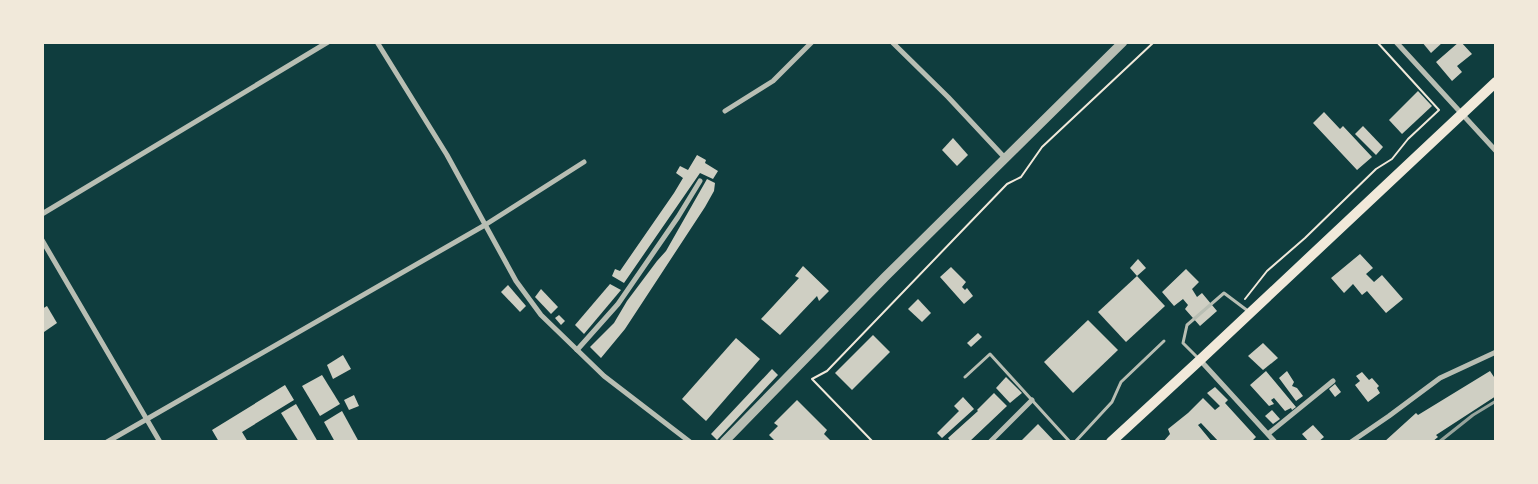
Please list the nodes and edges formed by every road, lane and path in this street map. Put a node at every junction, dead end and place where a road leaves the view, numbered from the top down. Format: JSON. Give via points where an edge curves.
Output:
{"nodes":[{"id":1,"x":328,"y":42,"type":"edge"},
{"id":2,"x":377,"y":42,"type":"edge"},
{"id":3,"x":812,"y":42,"type":"edge"},
{"id":4,"x":892,"y":42,"type":"edge"},
{"id":5,"x":1123,"y":42,"type":"edge"},
{"id":6,"x":1154,"y":42,"type":"edge"},
{"id":7,"x":1377,"y":42,"type":"edge"},
{"id":8,"x":1396,"y":42,"type":"edge"},
{"id":9,"x":1496,"y":82,"type":"edge"},
{"id":10,"x":725,"y":111,"type":"dead end"},
{"id":11,"x":1462,"y":114,"type":"junction"},
{"id":12,"x":1496,"y":151,"type":"edge"},
{"id":13,"x":1005,"y":158,"type":"junction"},
{"id":14,"x":584,"y":162,"type":"dead end"},
{"id":15,"x":700,"y":181,"type":"dead end"},
{"id":16,"x":42,"y":214,"type":"edge"},
{"id":17,"x":485,"y":225,"type":"junction"},
{"id":18,"x":42,"y":240,"type":"edge"},
{"id":19,"x":1240,"y":305,"type":"junction"},
{"id":20,"x":1250,"y":313,"type":"junction"},
{"id":21,"x":1164,"y":341,"type":"dead end"},
{"id":22,"x":577,"y":350,"type":"junction"},
{"id":23,"x":1496,"y":352,"type":"edge"},
{"id":24,"x":1200,"y":360,"type":"junction"},
{"id":25,"x":965,"y":377,"type":"dead end"},
{"id":26,"x":1334,"y":381,"type":"dead end"},
{"id":27,"x":1032,"y":400,"type":"junction"},
{"id":28,"x":147,"y":418,"type":"junction"},
{"id":29,"x":1268,"y":434,"type":"junction"},
{"id":30,"x":107,"y":442,"type":"edge"},
{"id":31,"x":160,"y":442,"type":"edge"},
{"id":32,"x":690,"y":442,"type":"edge"},
{"id":33,"x":724,"y":442,"type":"edge"},
{"id":34,"x":873,"y":442,"type":"edge"},
{"id":35,"x":990,"y":442,"type":"edge"},
{"id":36,"x":1070,"y":442,"type":"edge"},
{"id":37,"x":1075,"y":442,"type":"edge"},
{"id":38,"x":1111,"y":442,"type":"edge"},
{"id":39,"x":1275,"y":442,"type":"edge"},
{"id":40,"x":1352,"y":442,"type":"edge"}],
"edges":[{"from":1,"to":16,"type":"street"},
{"from":2,"to":17,"type":"street","via":[[447,155]]},
{"from":3,"to":10,"type":"street","via":[[773,81]]},
{"from":4,"to":13,"type":"street"},
{"from":5,"to":13,"type":"street"},
{"from":6,"to":34,"type":"path","via":[[1042,147],[1021,177],[1007,184],[827,371],[812,379]]},
{"from":7,"to":19,"type":"path","via":[[1439,110],[1408,139],[1398,154],[1376,169],[1267,271]]},
{"from":8,"to":11,"type":"street"},
{"from":9,"to":11,"type":"main road"},
{"from":11,"to":12,"type":"street"},
{"from":11,"to":20,"type":"main road"},
{"from":13,"to":33,"type":"street"},
{"from":14,"to":17,"type":"street"},
{"from":15,"to":22,"type":"street","via":[[618,304]]},
{"from":17,"to":22,"type":"street","via":[[531,302]]},
{"from":17,"to":28,"type":"street"},
{"from":18,"to":28,"type":"street"},
{"from":19,"to":20,"type":"lane"},
{"from":19,"to":24,"type":"lane","via":[[1224,292],[1187,325],[1184,343]]},
{"from":20,"to":24,"type":"main road"},
{"from":21,"to":37,"type":"lane","via":[[1121,382],[1112,402]]},
{"from":22,"to":32,"type":"street","via":[[604,376]]},
{"from":23,"to":40,"type":"street","via":[[1440,378]]},
{"from":24,"to":29,"type":"street"},
{"from":24,"to":38,"type":"main road"},
{"from":25,"to":27,"type":"lane","via":[[990,354]]},
{"from":26,"to":29,"type":"street"},
{"from":27,"to":35,"type":"street"},
{"from":27,"to":36,"type":"lane"},
{"from":28,"to":30,"type":"street"},
{"from":28,"to":31,"type":"street"},
{"from":29,"to":39,"type":"street"}]}
